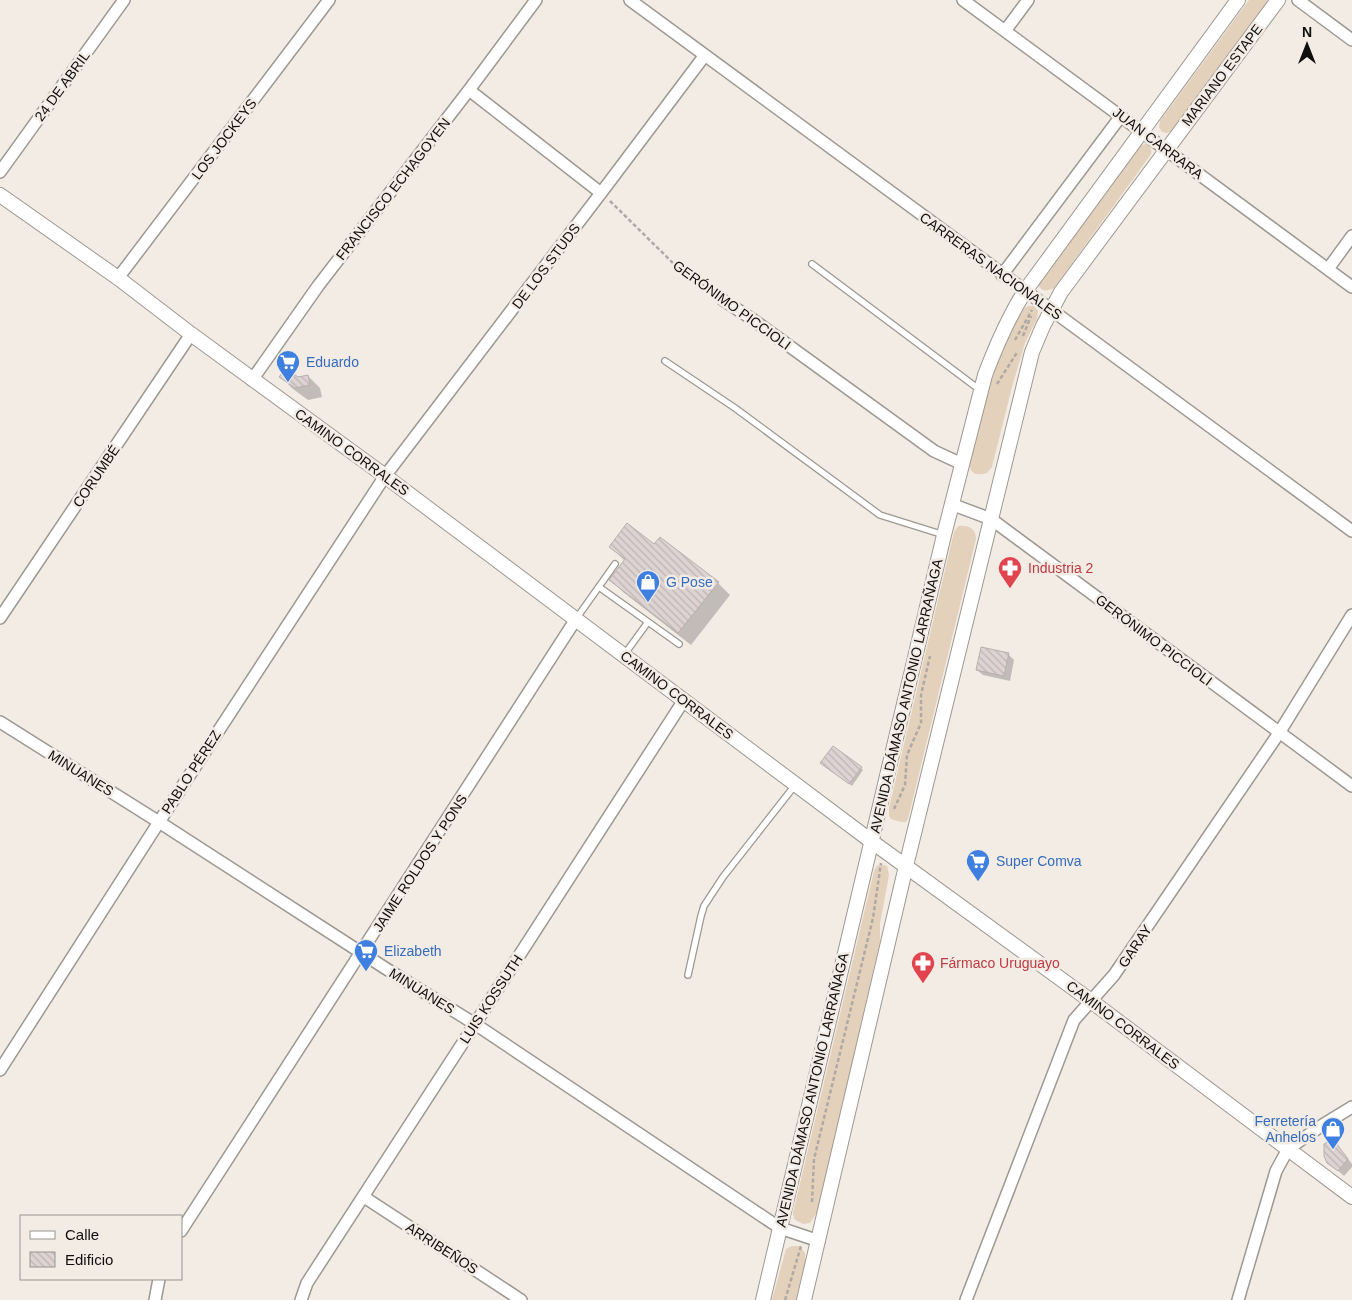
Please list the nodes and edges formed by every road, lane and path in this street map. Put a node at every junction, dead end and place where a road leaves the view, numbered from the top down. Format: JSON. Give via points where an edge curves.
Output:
{"nodes":[{"id":1,"x":124,"y":0,"type":"edge"},
{"id":2,"x":329,"y":0,"type":"edge"},
{"id":3,"x":536,"y":0,"type":"edge"},
{"id":4,"x":630,"y":0,"type":"edge"},
{"id":5,"x":964,"y":0,"type":"edge"},
{"id":6,"x":1028,"y":0,"type":"edge"},
{"id":7,"x":1238,"y":0,"type":"edge"},
{"id":8,"x":1278,"y":0,"type":"edge"},
{"id":9,"x":1298,"y":0,"type":"edge"},
{"id":10,"x":1005,"y":31,"type":"junction"},
{"id":11,"x":1352,"y":40,"type":"edge"},
{"id":12,"x":705,"y":55,"type":"junction"},
{"id":13,"x":469,"y":90,"type":"junction"},
{"id":14,"x":1121,"y":116,"type":"junction"},
{"id":15,"x":1141,"y":131,"type":"junction"},
{"id":16,"x":1167,"y":149,"type":"junction"},
{"id":17,"x":0,"y":172,"type":"edge"},
{"id":18,"x":602,"y":193,"type":"junction"},
{"id":19,"x":0,"y":194,"type":"edge"},
{"id":20,"x":1352,"y":236,"type":"edge"},
{"id":21,"x":812,"y":264,"type":"dead end"},
{"id":22,"x":1328,"y":269,"type":"junction"},
{"id":23,"x":1002,"y":275,"type":"junction"},
{"id":24,"x":118,"y":278,"type":"junction"},
{"id":25,"x":1352,"y":287,"type":"edge"},
{"id":26,"x":1024,"y":291,"type":"junction"},
{"id":27,"x":723,"y":300,"type":"joint"},
{"id":28,"x":1051,"y":311,"type":"junction"},
{"id":29,"x":191,"y":334,"type":"junction"},
{"id":30,"x":1023,"y":336,"type":"dead end"},
{"id":31,"x":1013,"y":344,"type":"dead end"},
{"id":32,"x":1020,"y":345,"type":"dead end"},
{"id":33,"x":665,"y":361,"type":"dead end"},
{"id":34,"x":1002,"y":368,"type":"dead end"},
{"id":35,"x":252,"y":380,"type":"junction"},
{"id":36,"x":996,"y":384,"type":"dead end"},
{"id":37,"x":987,"y":391,"type":"junction"},
{"id":38,"x":962,"y":464,"type":"junction"},
{"id":39,"x":385,"y":476,"type":"junction"},
{"id":40,"x":951,"y":504,"type":"junction"},
{"id":41,"x":991,"y":519,"type":"junction"},
{"id":42,"x":1352,"y":532,"type":"edge"},
{"id":43,"x":944,"y":535,"type":"junction"},
{"id":44,"x":615,"y":564,"type":"dead end"},
{"id":45,"x":599,"y":586,"type":"junction"},
{"id":46,"x":1352,"y":615,"type":"edge"},
{"id":47,"x":0,"y":618,"type":"edge"},
{"id":48,"x":576,"y":619,"type":"junction"},
{"id":49,"x":648,"y":622,"type":"junction"},
{"id":50,"x":679,"y":644,"type":"dead end"},
{"id":51,"x":624,"y":655,"type":"junction"},
{"id":52,"x":684,"y":700,"type":"junction"},
{"id":53,"x":0,"y":722,"type":"edge"},
{"id":54,"x":1279,"y":733,"type":"junction"},
{"id":55,"x":796,"y":784,"type":"junction"},
{"id":56,"x":1352,"y":786,"type":"edge"},
{"id":57,"x":159,"y":822,"type":"junction"},
{"id":58,"x":871,"y":841,"type":"junction"},
{"id":59,"x":906,"y":866,"type":"junction"},
{"id":60,"x":362,"y":953,"type":"junction"},
{"id":61,"x":688,"y":975,"type":"dead end"},
{"id":62,"x":1091,"y":1001,"type":"junction"},
{"id":63,"x":475,"y":1024,"type":"junction"},
{"id":64,"x":0,"y":1070,"type":"edge"},
{"id":65,"x":1352,"y":1108,"type":"edge"},
{"id":66,"x":1288,"y":1149,"type":"junction"},
{"id":67,"x":364,"y":1196,"type":"junction"},
{"id":68,"x":1352,"y":1197,"type":"edge"},
{"id":69,"x":780,"y":1228,"type":"junction"},
{"id":70,"x":182,"y":1230,"type":"edge"},
{"id":71,"x":819,"y":1241,"type":"junction"},
{"id":72,"x":159,"y":1280,"type":"edge"},
{"id":73,"x":155,"y":1300,"type":"edge"},
{"id":74,"x":301,"y":1300,"type":"edge"},
{"id":75,"x":521,"y":1300,"type":"edge"},
{"id":76,"x":763,"y":1300,"type":"edge"},
{"id":77,"x":804,"y":1300,"type":"edge"},
{"id":78,"x":966,"y":1300,"type":"edge"},
{"id":79,"x":1238,"y":1300,"type":"edge"}],
"edges":[{"from":1,"to":17,"type":"street","name":"24 DE ABRIL"},
{"from":2,"to":24,"type":"street","name":"LOS JOCKEYS"},
{"from":3,"to":13,"type":"street","name":"FRANCISCO ECHAGOYEN"},
{"from":4,"to":12,"type":"street","name":"CARRERAS NACIONALES"},
{"from":5,"to":10,"type":"street","name":"JUAN CARRARA"},
{"from":6,"to":10,"type":"street"},
{"from":7,"to":15,"type":"street"},
{"from":8,"to":16,"type":"street","name":"MARIANO ESTAPE"},
{"from":9,"to":11,"type":"street"},
{"from":10,"to":14,"type":"street","name":"JUAN CARRARA"},
{"from":12,"to":18,"type":"street","name":"DE LOS STUDS"},
{"from":12,"to":23,"type":"street","name":"CARRERAS NACIONALES"},
{"from":13,"to":18,"type":"street"},
{"from":13,"to":35,"type":"street","name":"FRANCISCO ECHAGOYEN","via":[[318,286]]},
{"from":14,"to":15,"type":"street","name":"JUAN CARRARA"},
{"from":14,"to":23,"type":"street"},
{"from":15,"to":16,"type":"street","name":"JUAN CARRARA"},
{"from":15,"to":26,"type":"street","name":"AVENIDA DÁMASO ANTONIO LARRAÑAGA"},
{"from":16,"to":22,"type":"street","name":"JUAN CARRARA"},
{"from":16,"to":28,"type":"street","via":[[1060,292]]},
{"from":18,"to":27,"type":"path","name":"GERÓNIMO PICCIOLI","via":[[676,266]]},
{"from":18,"to":39,"type":"street","name":"DE LOS STUDS"},
{"from":19,"to":24,"type":"street","name":"CAMINO CORRALES"},
{"from":20,"to":22,"type":"street"},
{"from":21,"to":37,"type":"lane"},
{"from":22,"to":25,"type":"street","name":"JUAN CARRARA"},
{"from":23,"to":26,"type":"street","name":"CARRERAS NACIONALES"},
{"from":24,"to":29,"type":"street","name":"CAMINO CORRALES"},
{"from":26,"to":28,"type":"street","name":"CARRERAS NACIONALES"},
{"from":26,"to":37,"type":"street","name":"AVENIDA DÁMASO ANTONIO LARRAÑAGA","via":[[994,350],[985,376]]},
{"from":27,"to":38,"type":"street","name":"GERÓNIMO PICCIOLI","via":[[934,451]]},
{"from":28,"to":41,"type":"street","via":[[1032,352]]},
{"from":28,"to":42,"type":"street","name":"CARRERAS NACIONALES"},
{"from":29,"to":35,"type":"street","name":"CAMINO CORRALES"},
{"from":29,"to":47,"type":"street","name":"CORUMBÉ"},
{"from":30,"to":31,"type":"path","via":[[1033,309]]},
{"from":32,"to":37,"type":"path","via":[[1017,354]]},
{"from":33,"to":43,"type":"lane","via":[[880,514]]},
{"from":34,"to":36,"type":"path"},
{"from":35,"to":39,"type":"street","name":"CAMINO CORRALES"},
{"from":37,"to":38,"type":"street","name":"AVENIDA DÁMASO ANTONIO LARRAÑAGA"},
{"from":38,"to":40,"type":"street","name":"AVENIDA DÁMASO ANTONIO LARRAÑAGA"},
{"from":39,"to":48,"type":"street","name":"CAMINO CORRALES"},
{"from":39,"to":57,"type":"street","name":"PABLO PÉREZ"},
{"from":40,"to":41,"type":"street","name":"GERÓNIMO PICCIOLI"},
{"from":40,"to":43,"type":"street","name":"AVENIDA DÁMASO ANTONIO LARRAÑAGA"},
{"from":41,"to":54,"type":"street","name":"GERÓNIMO PICCIOLI"},
{"from":41,"to":59,"type":"street"},
{"from":43,"to":58,"type":"street","name":"AVENIDA DÁMASO ANTONIO LARRAÑAGA"},
{"from":44,"to":45,"type":"lane"},
{"from":45,"to":48,"type":"lane"},
{"from":45,"to":49,"type":"lane"},
{"from":46,"to":54,"type":"street","name":"GARAY"},
{"from":48,"to":51,"type":"street","name":"CAMINO CORRALES"},
{"from":48,"to":60,"type":"street","name":"JAIME ROLDOS Y PONS"},
{"from":49,"to":50,"type":"lane"},
{"from":49,"to":51,"type":"lane"},
{"from":51,"to":52,"type":"street","name":"CAMINO CORRALES"},
{"from":52,"to":55,"type":"street","name":"CAMINO CORRALES"},
{"from":52,"to":63,"type":"street","name":"LUIS KOSSUTH"},
{"from":53,"to":57,"type":"street","name":"MINUANES"},
{"from":54,"to":56,"type":"street","name":"GERÓNIMO PICCIOLI"},
{"from":54,"to":62,"type":"street","name":"GARAY","via":[[1114,975]]},
{"from":55,"to":58,"type":"street","name":"CAMINO CORRALES"},
{"from":55,"to":61,"type":"lane","via":[[704,906]]},
{"from":57,"to":60,"type":"street","name":"MINUANES"},
{"from":57,"to":64,"type":"street","name":"PABLO PÉREZ"},
{"from":58,"to":59,"type":"street","name":"CAMINO CORRALES"},
{"from":58,"to":69,"type":"street","name":"AVENIDA DÁMASO ANTONIO LARRAÑAGA"},
{"from":59,"to":62,"type":"street","name":"CAMINO CORRALES"},
{"from":59,"to":71,"type":"street"},
{"from":60,"to":63,"type":"street","name":"MINUANES"},
{"from":60,"to":70,"type":"street","name":"JAIME ROLDOS Y PONS"},
{"from":62,"to":66,"type":"street","name":"CAMINO CORRALES"},
{"from":62,"to":78,"type":"street","name":"GARAY","via":[[1074,1020]]},
{"from":63,"to":67,"type":"street","name":"LUIS KOSSUTH"},
{"from":63,"to":69,"type":"street","name":"MINUANES"},
{"from":65,"to":66,"type":"street"},
{"from":66,"to":68,"type":"street","name":"CAMINO CORRALES"},
{"from":66,"to":79,"type":"street","via":[[1276,1171]]},
{"from":67,"to":74,"type":"street","name":"LUIS KOSSUTH","via":[[307,1282]]},
{"from":67,"to":75,"type":"street","name":"ARRIBEÑOS"},
{"from":69,"to":71,"type":"street","name":"MINUANES"},
{"from":69,"to":76,"type":"street","name":"AVENIDA DÁMASO ANTONIO LARRAÑAGA"},
{"from":71,"to":77,"type":"street"},
{"from":72,"to":73,"type":"street"}]}
